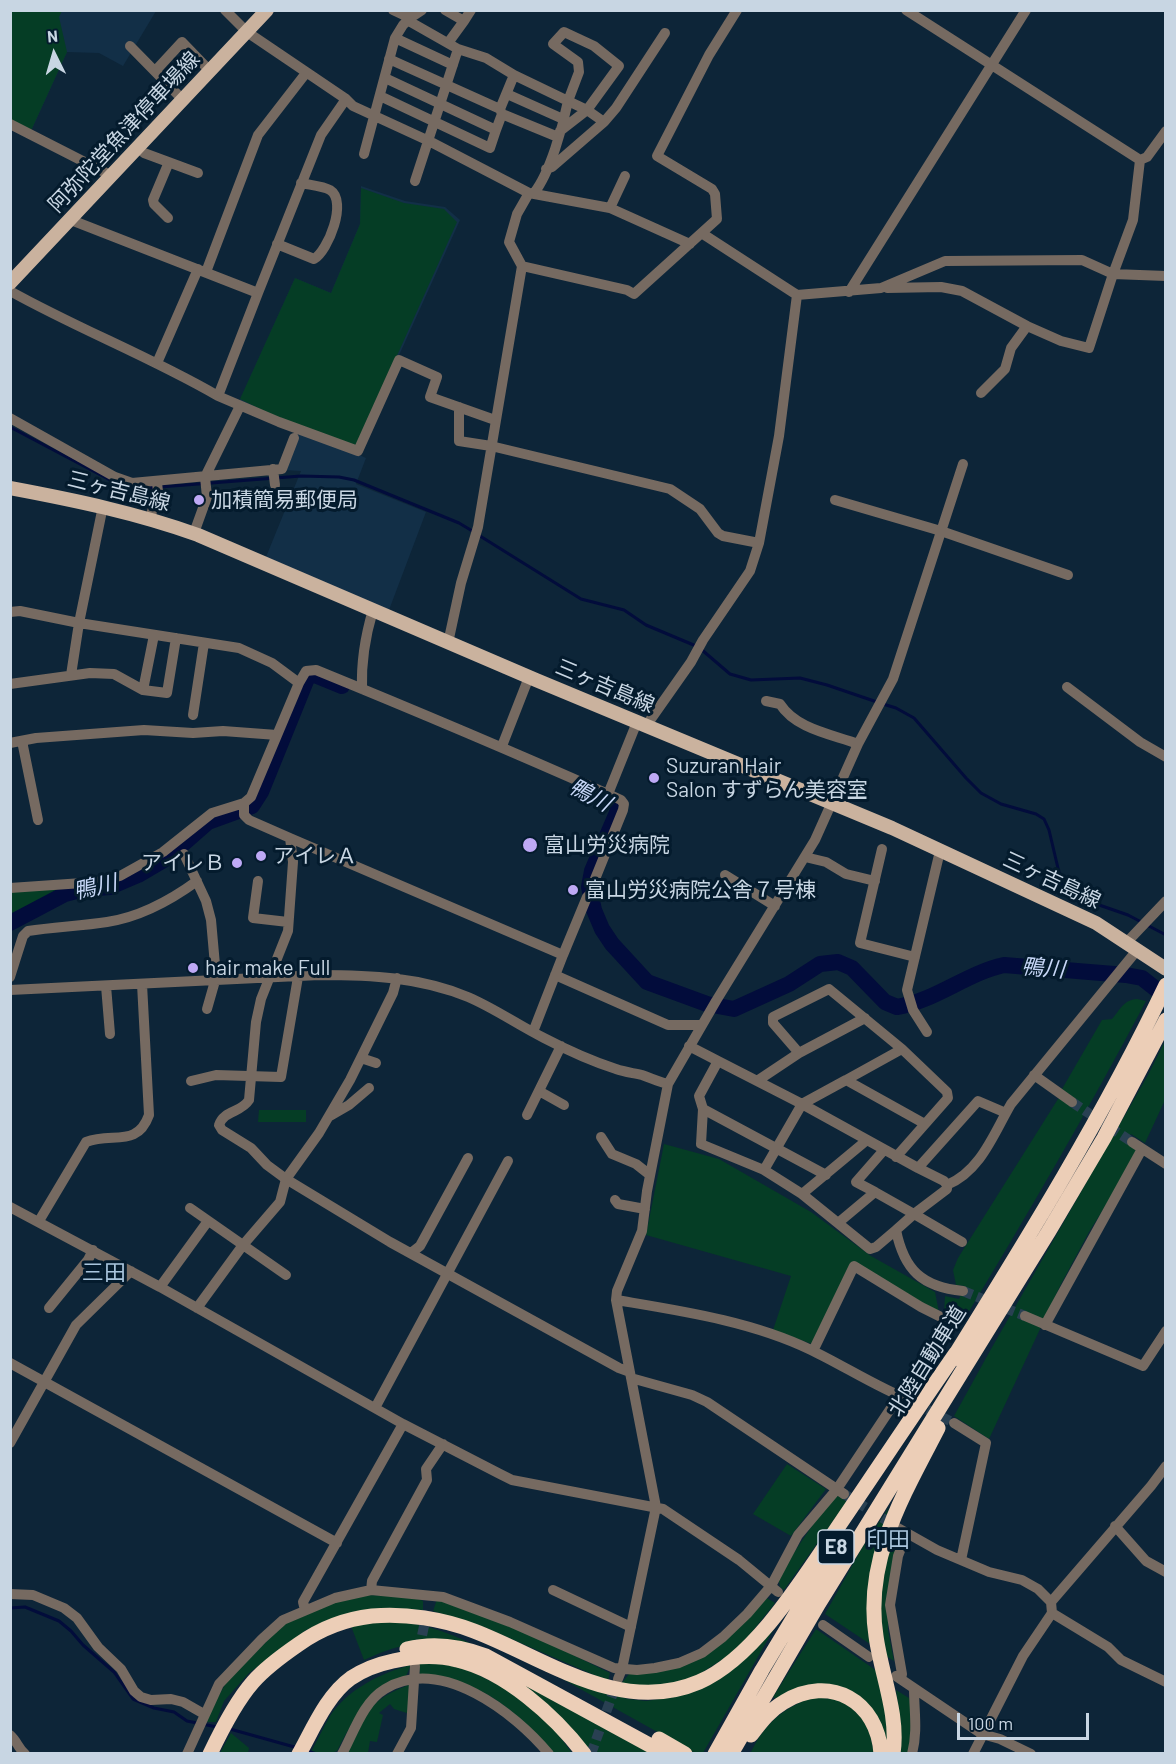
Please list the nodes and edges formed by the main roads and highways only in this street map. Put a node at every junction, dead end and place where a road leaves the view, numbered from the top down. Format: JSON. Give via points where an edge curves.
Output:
{"nodes":[{"id":1,"x":267,"y":10,"type":"edge"},
{"id":2,"x":10,"y":283,"type":"edge"},
{"id":3,"x":10,"y":488,"type":"edge"},
{"id":4,"x":1166,"y":969,"type":"edge"},
{"id":5,"x":1166,"y":985,"type":"edge"},
{"id":6,"x":1166,"y":1020,"type":"edge"},
{"id":7,"x":1000,"y":1312,"type":"junction"},
{"id":8,"x":956,"y":1353,"type":"junction"},
{"id":9,"x":412,"y":1616,"type":"junction"},
{"id":10,"x":350,"y":1679,"type":"junction"},
{"id":11,"x":728,"y":1751,"type":"edge"},
{"id":12,"x":210,"y":1754,"type":"edge"},
{"id":13,"x":299,"y":1754,"type":"edge"},
{"id":14,"x":584,"y":1754,"type":"edge"},
{"id":15,"x":666,"y":1754,"type":"edge"},
{"id":16,"x":685,"y":1754,"type":"edge"},
{"id":17,"x":881,"y":1754,"type":"edge"},
{"id":18,"x":893,"y":1754,"type":"edge"}],
"edges":[{"from":1,"to":2,"type":"main road","name":"阿弥陀堂魚津停車場線"},
{"from":3,"to":4,"type":"main road","name":"三ヶ吉島線","via":[[103,506],[194,533],[892,828],[1096,923]]},
{"from":5,"to":8,"type":"highway","name":"北陸自動車道","number":"E8","via":[[1087,1135]]},
{"from":6,"to":7,"type":"highway","name":"北陸自動車道","number":"E8","via":[[1104,1138]]},
{"from":7,"to":11,"type":"highway","name":"北陸自動車道","number":"E8"},
{"from":7,"to":18,"type":"highway","via":[[906,1490],[888,1528],[879,1560],[874,1623],[893,1723]]},
{"from":8,"to":9,"type":"highway","via":[[771,1619],[741,1652],[699,1682],[668,1691],[620,1691],[473,1630]]},
{"from":8,"to":11,"type":"highway","name":"北陸自動車道","number":"E8","via":[[807,1594]]},
{"from":9,"to":12,"type":"highway","via":[[348,1621],[304,1640],[253,1682]]},
{"from":9,"to":16,"type":"highway","via":[[471,1637]]},
{"from":10,"to":13,"type":"highway","via":[[330,1701]]},
{"from":10,"to":14,"type":"highway","via":[[403,1658],[432,1656],[459,1660],[485,1671],[529,1699],[560,1725]]},
{"from":10,"to":15,"type":"highway","via":[[375,1662],[404,1650],[431,1645],[459,1647],[501,1664]]},
{"from":11,"to":17,"type":"highway","via":[[751,1736],[772,1711],[794,1696],[818,1691],[841,1694],[866,1711],[877,1729]]}]}
